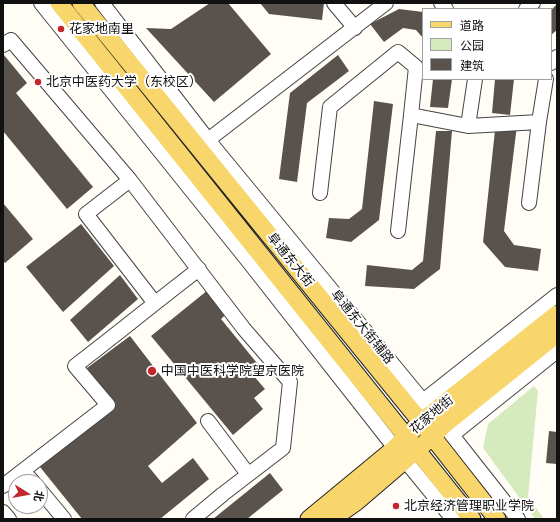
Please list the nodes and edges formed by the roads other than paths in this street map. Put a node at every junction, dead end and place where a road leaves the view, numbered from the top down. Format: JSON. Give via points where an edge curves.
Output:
{"nodes":[{"id":1,"x":41,"y":3,"type":"edge"},
{"id":2,"x":59,"y":3,"type":"edge"},
{"id":3,"x":81,"y":3,"type":"edge"},
{"id":4,"x":102,"y":3,"type":"edge"},
{"id":5,"x":334,"y":3,"type":"edge"},
{"id":6,"x":386,"y":3,"type":"edge"},
{"id":7,"x":355,"y":28,"type":"junction"},
{"id":8,"x":3,"y":45,"type":"edge"},
{"id":9,"x":475,"y":80,"type":"edge"},
{"id":10,"x":546,"y":80,"type":"edge"},
{"id":11,"x":411,"y":115,"type":"junction"},
{"id":12,"x":539,"y":122,"type":"junction"},
{"id":13,"x":468,"y":126,"type":"junction"},
{"id":14,"x":204,"y":145,"type":"junction"},
{"id":15,"x":130,"y":180,"type":"junction"},
{"id":16,"x":320,"y":193,"type":"dead end"},
{"id":17,"x":529,"y":204,"type":"dead end"},
{"id":18,"x":398,"y":231,"type":"dead end"},
{"id":19,"x":199,"y":270,"type":"junction"},
{"id":20,"x":557,"y":295,"type":"edge"},
{"id":21,"x":154,"y":302,"type":"junction"},
{"id":22,"x":557,"y":314,"type":"edge"},
{"id":23,"x":557,"y":334,"type":"edge"},
{"id":24,"x":557,"y":351,"type":"edge"},
{"id":25,"x":435,"y":419,"type":"junction"},
{"id":26,"x":208,"y":421,"type":"dead end"},
{"id":27,"x":432,"y":437,"type":"junction"},
{"id":28,"x":406,"y":449,"type":"junction"},
{"id":29,"x":23,"y":471,"type":"junction"},
{"id":30,"x":26,"y":474,"type":"edge"},
{"id":31,"x":248,"y":474,"type":"junction"},
{"id":32,"x":3,"y":486,"type":"edge"},
{"id":33,"x":48,"y":500,"type":"edge"},
{"id":34,"x":3,"y":512,"type":"edge"},
{"id":35,"x":9,"y":519,"type":"edge"},
{"id":36,"x":64,"y":519,"type":"edge"},
{"id":37,"x":194,"y":519,"type":"edge"},
{"id":38,"x":310,"y":519,"type":"edge"},
{"id":39,"x":332,"y":519,"type":"edge"},
{"id":40,"x":453,"y":519,"type":"edge"},
{"id":41,"x":472,"y":519,"type":"edge"},
{"id":42,"x":497,"y":519,"type":"edge"},
{"id":43,"x":518,"y":519,"type":"edge"}],
"edges":[{"from":1,"to":28,"type":"street","via":[[249,262]]},
{"from":2,"to":28,"type":"main road","name":"阜通东大街"},
{"from":3,"to":14,"type":"main road","name":"阜通东大街"},
{"from":4,"to":14,"type":"street"},
{"from":5,"to":7,"type":"street"},
{"from":6,"to":7,"type":"street"},
{"from":7,"to":14,"type":"street"},
{"from":8,"to":15,"type":"street","via":[[11,40]]},
{"from":9,"to":13,"type":"street"},
{"from":10,"to":12,"type":"street"},
{"from":11,"to":13,"type":"street"},
{"from":11,"to":16,"type":"street","via":[[416,67],[398,52],[330,107]]},
{"from":11,"to":18,"type":"street"},
{"from":12,"to":13,"type":"street"},
{"from":12,"to":17,"type":"street"},
{"from":14,"to":25,"type":"main road","name":"阜通东大街"},
{"from":15,"to":19,"type":"street"},
{"from":15,"to":21,"type":"street","via":[[86,214]]},
{"from":19,"to":21,"type":"street"},
{"from":19,"to":31,"type":"street","via":[[244,330],[290,382],[282,448]]},
{"from":20,"to":25,"type":"street"},
{"from":21,"to":29,"type":"street","via":[[75,366],[108,405]]},
{"from":22,"to":25,"type":"main road","name":"花家地街"},
{"from":23,"to":25,"type":"main road","name":"花家地街"},
{"from":24,"to":25,"type":"street"},
{"from":25,"to":27,"type":"main road","name":"花家地街"},
{"from":25,"to":28,"type":"main road","name":"花家地街"},
{"from":25,"to":43,"type":"street"},
{"from":26,"to":31,"type":"street"},
{"from":27,"to":28,"type":"main road","name":"花家地街"},
{"from":27,"to":42,"type":"main road"},
{"from":28,"to":38,"type":"main road","name":"花家地街"},
{"from":28,"to":39,"type":"main road","name":"花家地街","via":[[356,502]]},
{"from":28,"to":40,"type":"street"},
{"from":28,"to":41,"type":"main road","name":"阜通东大街"},
{"from":29,"to":30,"type":"street"},
{"from":29,"to":32,"type":"street"},
{"from":31,"to":37,"type":"street"},
{"from":33,"to":36,"type":"street"},
{"from":34,"to":35,"type":"street"}]}
